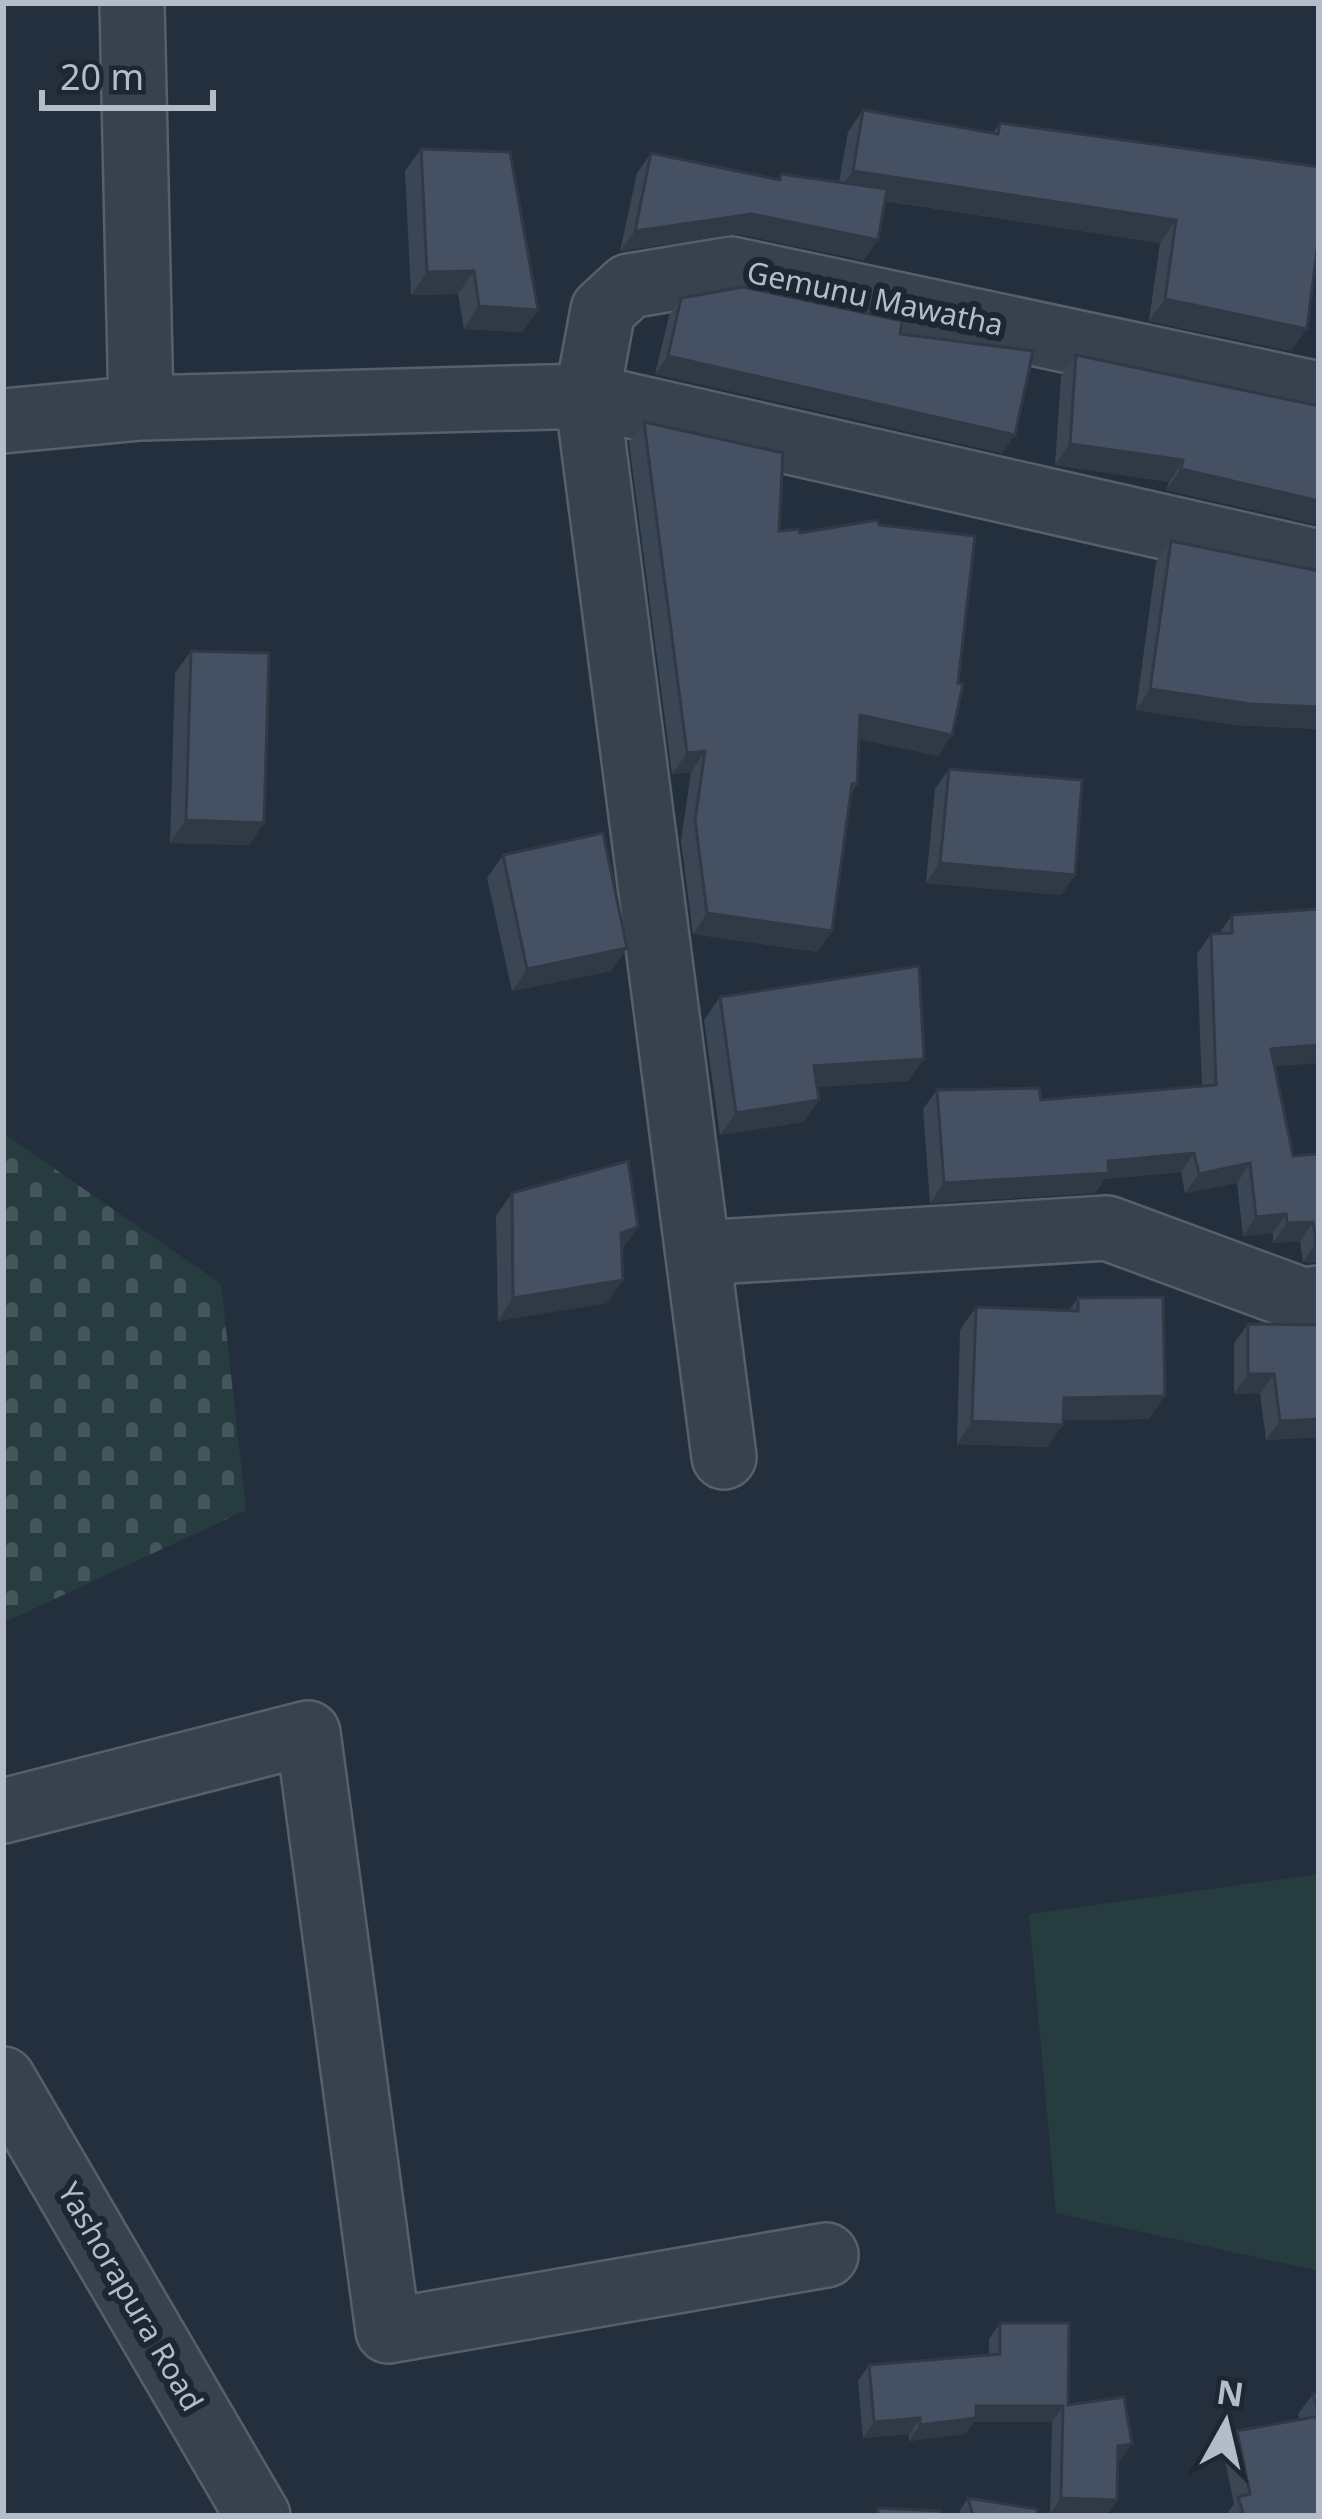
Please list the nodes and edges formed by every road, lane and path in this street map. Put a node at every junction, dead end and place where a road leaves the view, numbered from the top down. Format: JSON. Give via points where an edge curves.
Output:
{"nodes":[{"id":1,"x":131,"y":3,"type":"edge"},
{"id":2,"x":1319,"y":394,"type":"edge"},
{"id":3,"x":587,"y":396,"type":"junction"},
{"id":4,"x":141,"y":408,"type":"junction"},
{"id":5,"x":3,"y":421,"type":"edge"},
{"id":6,"x":1319,"y":562,"type":"edge"},
{"id":7,"x":698,"y":1253,"type":"junction"},
{"id":8,"x":1319,"y":1298,"type":"edge"},
{"id":9,"x":724,"y":1457,"type":"dead end"},
{"id":10,"x":3,"y":1811,"type":"edge"},
{"id":11,"x":3,"y":2079,"type":"edge"},
{"id":12,"x":826,"y":2255,"type":"dead end"},
{"id":13,"x":258,"y":2516,"type":"edge"}],
"edges":[{"from":1,"to":4,"type":"street"},
{"from":2,"to":3,"type":"street","name":"Gemunu Mawatha","via":[[731,268],[629,286],[603,310]]},
{"from":3,"to":4,"type":"street"},
{"from":3,"to":6,"type":"street"},
{"from":3,"to":7,"type":"street","name":"Gemunu Mawatha"},
{"from":4,"to":5,"type":"street"},
{"from":7,"to":8,"type":"street","via":[[1107,1228],[1302,1300]]},
{"from":7,"to":9,"type":"street","name":"Gemunu Mawatha"},
{"from":10,"to":12,"type":"street","via":[[308,1733],[388,2331]]},
{"from":11,"to":13,"type":"street","name":"Yashorapura Road"}]}
